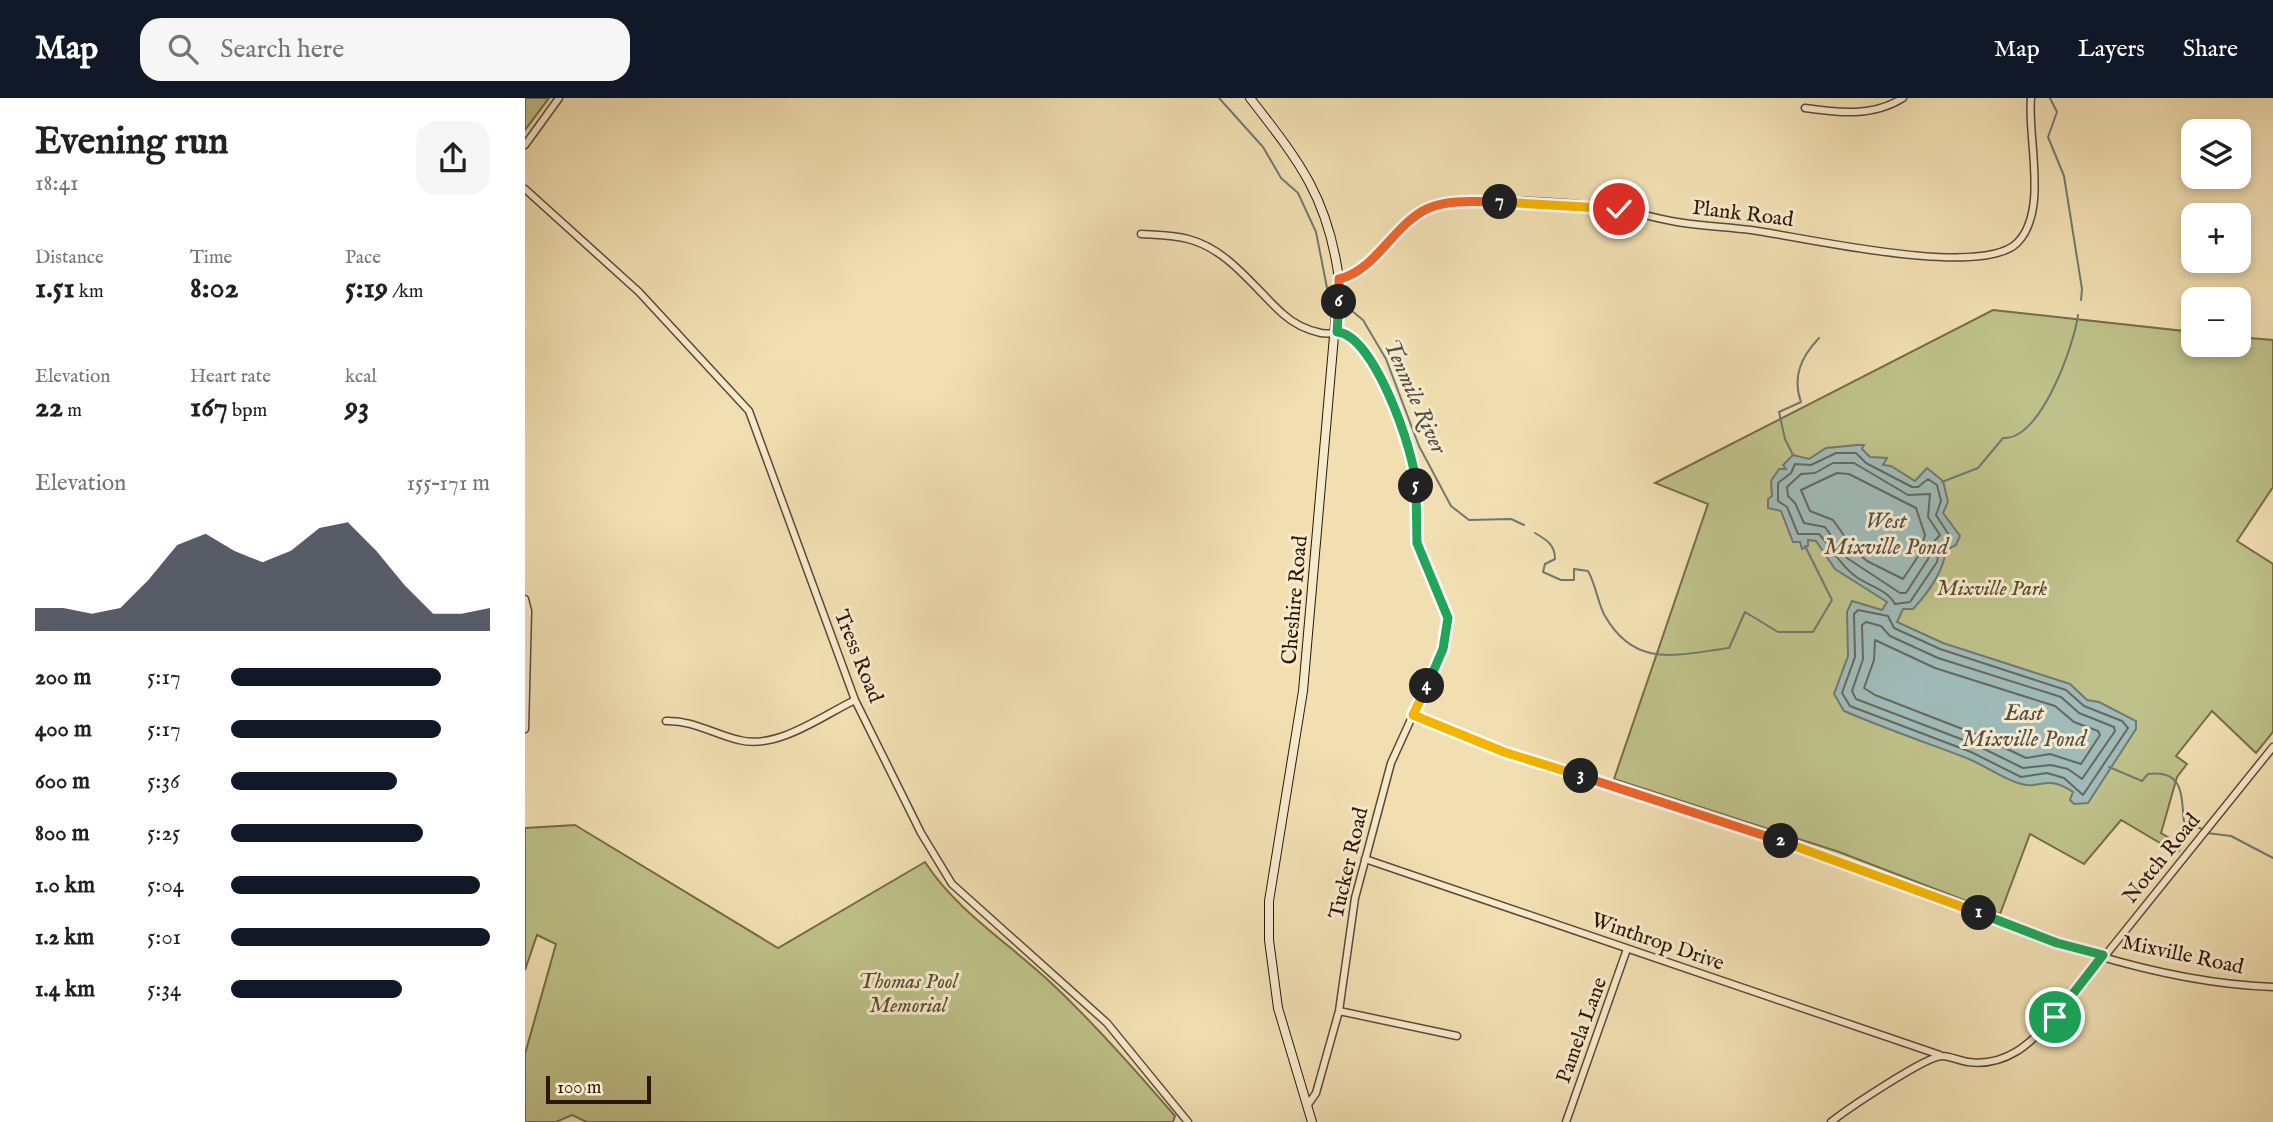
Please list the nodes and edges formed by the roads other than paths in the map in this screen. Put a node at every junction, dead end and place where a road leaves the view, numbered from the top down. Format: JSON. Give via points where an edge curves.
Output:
{"nodes":[{"id":1,"x":559,"y":98,"type":"edge"},
{"id":2,"x":1250,"y":98,"type":"edge"},
{"id":3,"x":1903,"y":98,"type":"edge"},
{"id":4,"x":2031,"y":98,"type":"edge"},
{"id":5,"x":1805,"y":108,"type":"dead end"},
{"id":6,"x":525,"y":145,"type":"edge"},
{"id":7,"x":525,"y":189,"type":"edge"},
{"id":8,"x":1141,"y":234,"type":"dead end"},
{"id":9,"x":1339,"y":279,"type":"junction"},
{"id":10,"x":1337,"y":332,"type":"junction"},
{"id":11,"x":525,"y":599,"type":"edge"},
{"id":12,"x":855,"y":699,"type":"junction"},
{"id":13,"x":1413,"y":715,"type":"junction"},
{"id":14,"x":666,"y":721,"type":"dead end"},
{"id":15,"x":525,"y":729,"type":"edge"},
{"id":16,"x":2273,"y":747,"type":"edge"},
{"id":17,"x":1365,"y":859,"type":"junction"},
{"id":18,"x":1627,"y":949,"type":"junction"},
{"id":19,"x":2103,"y":955,"type":"junction"},
{"id":20,"x":2273,"y":987,"type":"edge"},
{"id":21,"x":1339,"y":1011,"type":"junction"},
{"id":22,"x":1457,"y":1036,"type":"dead end"},
{"id":23,"x":1940,"y":1055,"type":"junction"},
{"id":24,"x":1307,"y":1106,"type":"junction"},
{"id":25,"x":1188,"y":1122,"type":"edge"},
{"id":26,"x":1312,"y":1122,"type":"edge"},
{"id":27,"x":1566,"y":1122,"type":"edge"},
{"id":28,"x":1831,"y":1122,"type":"edge"}],
"edges":[{"from":1,"to":6,"type":"street"},
{"from":2,"to":9,"type":"main road","name":"Cheshire Road","via":[[1314,187],[1327,216]]},
{"from":3,"to":5,"type":"street","via":[[1887,108],[1841,113]]},
{"from":4,"to":9,"type":"street","name":"Plank Road","via":[[2031,215],[2017,243],[1997,253],[1935,257],[1686,223],[1603,206],[1461,202],[1421,212],[1361,268]]},
{"from":7,"to":12,"type":"street","name":"Tress Road","via":[[639,292],[749,411]]},
{"from":8,"to":10,"type":"street","via":[[1189,239],[1207,246],[1297,324],[1320,333]]},
{"from":9,"to":10,"type":"main road","name":"Cheshire Road"},
{"from":10,"to":13,"type":"street","name":"Tucker Road","via":[[1349,335],[1371,362],[1402,424],[1415,471],[1417,543],[1448,618],[1448,634]]},
{"from":10,"to":24,"type":"main road","name":"Cheshire Road","via":[[1303,691],[1269,901],[1278,1008]]},
{"from":11,"to":15,"type":"street"},
{"from":12,"to":14,"type":"street","via":[[767,741],[739,741],[684,720]]},
{"from":12,"to":25,"type":"street","name":"Tress Road","via":[[921,833],[952,884],[1107,1023]]},
{"from":13,"to":17,"type":"street","name":"Tucker Road","via":[[1391,763]]},
{"from":13,"to":19,"type":"street","name":"Mixville Road","via":[[1504,752],[1813,851],[2057,943]]},
{"from":16,"to":19,"type":"street","name":"Notch Road"},
{"from":17,"to":18,"type":"street","name":"Winthrop Drive"},
{"from":17,"to":21,"type":"street","name":"Tucker Road"},
{"from":18,"to":23,"type":"street","name":"Winthrop Drive"},
{"from":18,"to":27,"type":"street","name":"Pamela Lane"},
{"from":19,"to":20,"type":"street","name":"Mixville Road","via":[[2183,977]]},
{"from":19,"to":23,"type":"street","name":"Notch Road","via":[[2055,1017],[2006,1059],[1986,1063]]},
{"from":21,"to":22,"type":"street"},
{"from":21,"to":24,"type":"street","name":"Tucker Road","via":[[1316,1093]]},
{"from":23,"to":28,"type":"street","via":[[1859,1099]]},
{"from":24,"to":26,"type":"main road","name":"Cheshire Road"}]}
